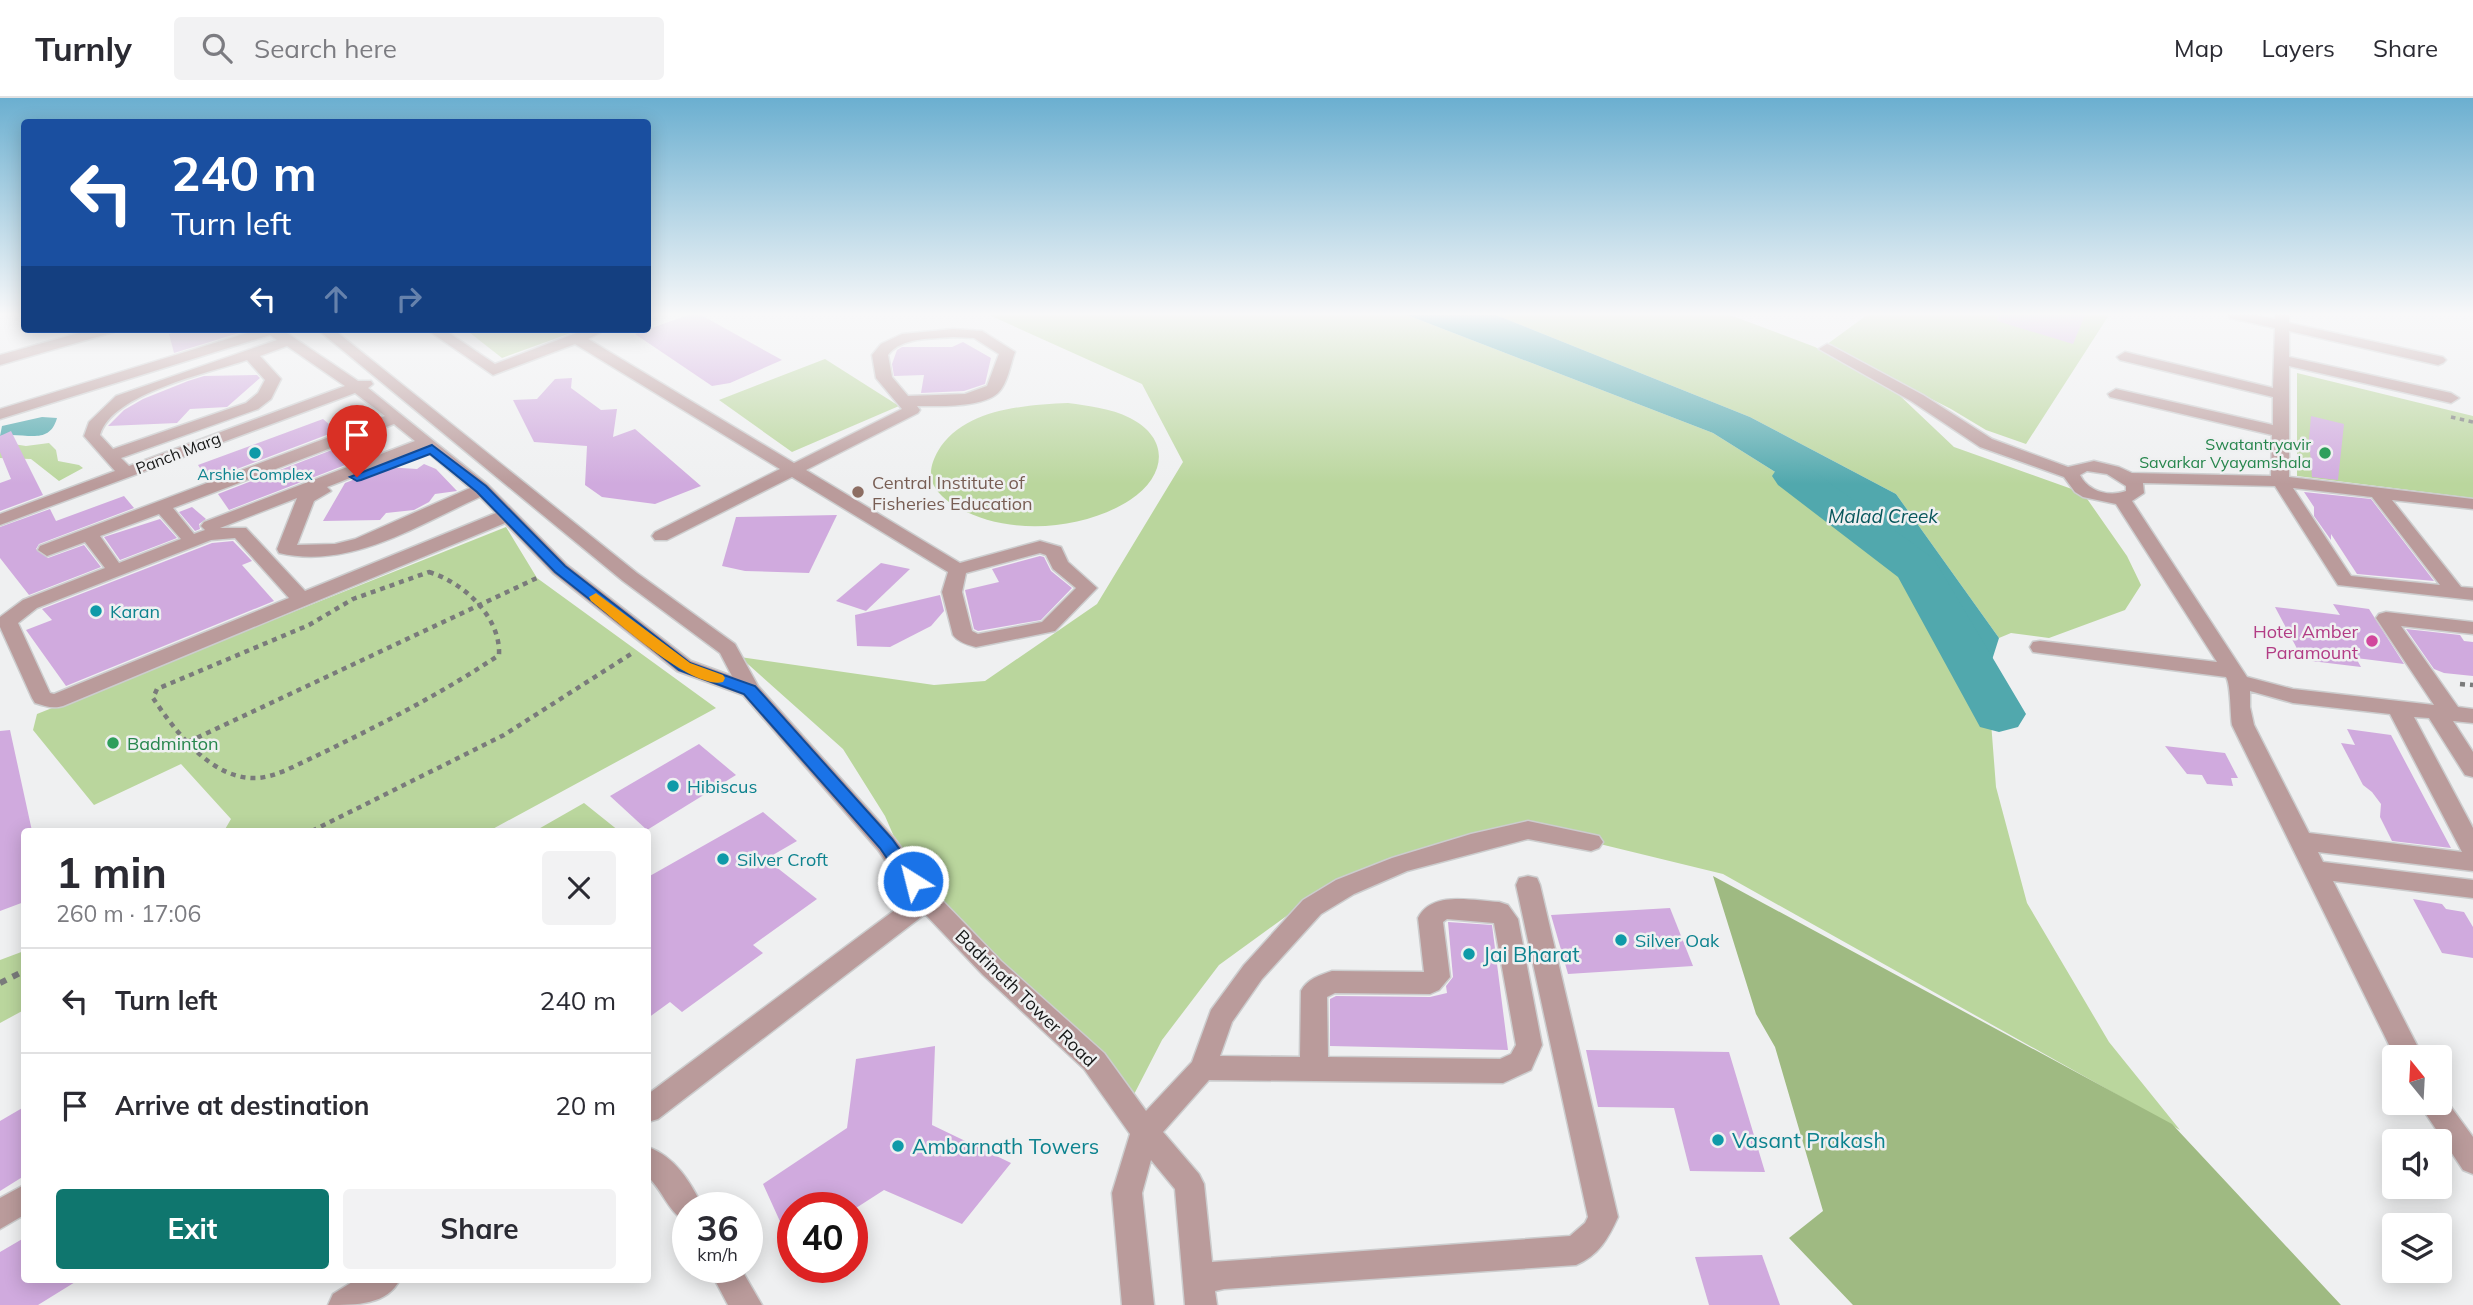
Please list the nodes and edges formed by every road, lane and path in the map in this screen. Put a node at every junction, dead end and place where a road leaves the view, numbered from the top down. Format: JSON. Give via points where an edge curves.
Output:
{"nodes":[{"id":1,"x":151,"y":371,"type":"edge"},
{"id":2,"x":198,"y":371,"type":"edge"},
{"id":3,"x":268,"y":371,"type":"edge"},
{"id":4,"x":333,"y":371,"type":"edge"},
{"id":5,"x":380,"y":371,"type":"edge"},
{"id":6,"x":631,"y":371,"type":"edge"},
{"id":7,"x":883,"y":371,"type":"edge"},
{"id":8,"x":1000,"y":371,"type":"edge"},
{"id":9,"x":1868,"y":371,"type":"edge"},
{"id":10,"x":2185,"y":371,"type":"edge"},
{"id":11,"x":2281,"y":371,"type":"edge"},
{"id":12,"x":2332,"y":371,"type":"edge"},
{"id":13,"x":387,"y":377,"type":"junction"},
{"id":14,"x":356,"y":387,"type":"junction"},
{"id":15,"x":2116,"y":394,"type":"dead end"},
{"id":16,"x":2280,"y":394,"type":"junction"},
{"id":17,"x":2451,"y":398,"type":"dead end"},
{"id":18,"x":906,"y":401,"type":"junction"},
{"id":19,"x":0,"y":414,"type":"edge"},
{"id":20,"x":395,"y":418,"type":"junction"},
{"id":21,"x":2280,"y":432,"type":"junction"},
{"id":22,"x":428,"y":446,"type":"junction"},
{"id":23,"x":110,"y":456,"type":"junction"},
{"id":24,"x":295,"y":456,"type":"junction"},
{"id":25,"x":407,"y":457,"type":"junction"},
{"id":26,"x":795,"y":471,"type":"junction"},
{"id":27,"x":126,"y":473,"type":"junction"},
{"id":28,"x":2071,"y":474,"type":"junction"},
{"id":29,"x":2129,"y":478,"type":"junction"},
{"id":30,"x":230,"y":480,"type":"junction"},
{"id":31,"x":2280,"y":481,"type":"junction"},
{"id":32,"x":326,"y":482,"type":"junction"},
{"id":33,"x":482,"y":489,"type":"junction"},
{"id":34,"x":2378,"y":493,"type":"junction"},
{"id":35,"x":463,"y":497,"type":"junction"},
{"id":36,"x":2121,"y":498,"type":"junction"},
{"id":37,"x":2472,"y":505,"type":"edge"},
{"id":38,"x":162,"y":506,"type":"junction"},
{"id":39,"x":258,"y":508,"type":"junction"},
{"id":40,"x":505,"y":516,"type":"junction"},
{"id":41,"x":0,"y":520,"type":"edge"},
{"id":42,"x":89,"y":534,"type":"junction"},
{"id":43,"x":186,"y":535,"type":"junction"},
{"id":44,"x":661,"y":536,"type":"dead end"},
{"id":45,"x":47,"y":550,"type":"dead end"},
{"id":46,"x":111,"y":564,"type":"junction"},
{"id":47,"x":560,"y":569,"type":"junction"},
{"id":48,"x":958,"y":570,"type":"junction"},
{"id":49,"x":2464,"y":593,"type":"edge"},
{"id":50,"x":32,"y":594,"type":"dead end"},
{"id":51,"x":301,"y":599,"type":"junction"},
{"id":52,"x":479,"y":607,"type":"junction"},
{"id":53,"x":2473,"y":628,"type":"edge"},
{"id":54,"x":652,"y":640,"type":"junction"},
{"id":55,"x":2039,"y":647,"type":"dead end"},
{"id":56,"x":2237,"y":677,"type":"junction"},
{"id":57,"x":2458,"y":684,"type":"dead end"},
{"id":58,"x":2473,"y":685,"type":"edge"},
{"id":59,"x":750,"y":690,"type":"junction"},
{"id":60,"x":2473,"y":704,"type":"edge"},
{"id":61,"x":2397,"y":708,"type":"junction"},
{"id":62,"x":2443,"y":708,"type":"junction"},
{"id":63,"x":2473,"y":716,"type":"edge"},
{"id":64,"x":2464,"y":741,"type":"edge"},
{"id":65,"x":188,"y":743,"type":"junction"},
{"id":66,"x":2473,"y":769,"type":"edge"},
{"id":67,"x":318,"y":828,"type":"edge"},
{"id":68,"x":2301,"y":841,"type":"junction"},
{"id":69,"x":1591,"y":842,"type":"dead end"},
{"id":70,"x":2473,"y":851,"type":"edge"},
{"id":71,"x":2473,"y":862,"type":"edge"},
{"id":72,"x":2315,"y":870,"type":"junction"},
{"id":73,"x":1528,"y":885,"type":"dead end"},
{"id":74,"x":2473,"y":889,"type":"edge"},
{"id":75,"x":926,"y":900,"type":"junction"},
{"id":76,"x":21,"y":972,"type":"edge"},
{"id":77,"x":0,"y":983,"type":"edge"},
{"id":78,"x":2404,"y":1045,"type":"edge"},
{"id":79,"x":1203,"y":1068,"type":"junction"},
{"id":80,"x":1314,"y":1069,"type":"junction"},
{"id":81,"x":651,"y":1108,"type":"edge"},
{"id":82,"x":2438,"y":1115,"type":"edge"},
{"id":83,"x":1145,"y":1132,"type":"junction"},
{"id":84,"x":2473,"y":1161,"type":"edge"},
{"id":85,"x":651,"y":1162,"type":"edge"},
{"id":86,"x":678,"y":1192,"type":"edge"},
{"id":87,"x":21,"y":1201,"type":"edge"},
{"id":88,"x":0,"y":1215,"type":"edge"},
{"id":89,"x":378,"y":1283,"type":"edge"},
{"id":90,"x":733,"y":1283,"type":"edge"},
{"id":91,"x":1200,"y":1293,"type":"edge"},
{"id":92,"x":344,"y":1305,"type":"edge"},
{"id":93,"x":746,"y":1305,"type":"edge"},
{"id":94,"x":1138,"y":1305,"type":"edge"}],
"edges":[{"from":1,"to":19,"type":"street"},
{"from":2,"to":23,"type":"street","via":[[122,399],[92,431]]},
{"from":3,"to":23,"type":"street","via":[[271,386],[252,406]]},
{"from":4,"to":14,"type":"street","name":"Badrinath Tower Road"},
{"from":5,"to":13,"type":"street"},
{"from":6,"to":26,"type":"street"},
{"from":7,"to":18,"type":"street"},
{"from":8,"to":18,"type":"street","via":[[994,388],[986,394]]},
{"from":9,"to":28,"type":"street","via":[[1986,443]]},
{"from":10,"to":16,"type":"street"},
{"from":11,"to":16,"type":"street"},
{"from":12,"to":17,"type":"street"},
{"from":13,"to":14,"type":"street","name":"Panch Marg"},
{"from":13,"to":59,"type":"street","via":[[630,578],[728,649]]},
{"from":14,"to":20,"type":"street","name":"Badrinath Tower Road"},
{"from":14,"to":27,"type":"street","name":"Panch Marg"},
{"from":15,"to":21,"type":"street"},
{"from":16,"to":21,"type":"street"},
{"from":18,"to":26,"type":"street","via":[[912,410]]},
{"from":20,"to":22,"type":"street","name":"Badrinath Tower Road"},
{"from":20,"to":24,"type":"street"},
{"from":21,"to":31,"type":"street"},
{"from":22,"to":25,"type":"street"},
{"from":22,"to":32,"type":"street"},
{"from":22,"to":33,"type":"street","name":"Badrinath Tower Road"},
{"from":23,"to":27,"type":"street"},
{"from":24,"to":30,"type":"street"},
{"from":24,"to":32,"type":"street"},
{"from":25,"to":35,"type":"street","via":[[433,465]]},
{"from":25,"to":35,"type":"street","via":[[306,498],[286,549],[333,549],[374,539]]},
{"from":26,"to":44,"type":"street"},
{"from":26,"to":48,"type":"street"},
{"from":27,"to":41,"type":"street","name":"Panch Marg"},
{"from":28,"to":29,"type":"street","via":[[2080,467],[2094,466]]},
{"from":28,"to":36,"type":"street","via":[[2074,482],[2090,493]]},
{"from":29,"to":31,"type":"street"},
{"from":29,"to":36,"type":"street","via":[[2135,493]]},
{"from":30,"to":38,"type":"street"},
{"from":30,"to":39,"type":"street"},
{"from":31,"to":34,"type":"street"},
{"from":31,"to":49,"type":"street","via":[[2345,582]]},
{"from":32,"to":39,"type":"street"},
{"from":33,"to":35,"type":"street"},
{"from":33,"to":40,"type":"street","name":"Badrinath Tower Road"},
{"from":34,"to":37,"type":"street"},
{"from":34,"to":49,"type":"street"},
{"from":36,"to":56,"type":"street"},
{"from":38,"to":42,"type":"street"},
{"from":38,"to":43,"type":"street"},
{"from":39,"to":43,"type":"street"},
{"from":40,"to":47,"type":"street","name":"Badrinath Tower Road"},
{"from":40,"to":51,"type":"street"},
{"from":42,"to":45,"type":"street"},
{"from":42,"to":46,"type":"street"},
{"from":43,"to":46,"type":"street"},
{"from":46,"to":50,"type":"street"},
{"from":47,"to":52,"type":"path"},
{"from":47,"to":54,"type":"street","name":"Badrinath Tower Road"},
{"from":48,"to":48,"type":"street","via":[[952,592],[963,635],[976,641],[1048,627],[1087,588],[1060,565],[1054,551],[1040,547]]},
{"from":51,"to":51,"type":"street","via":[[240,532],[233,531],[208,535],[30,604],[7,621],[42,698],[55,701]]},
{"from":52,"to":65,"type":"path"},
{"from":52,"to":65,"type":"path","via":[[499,638],[499,655],[281,773],[256,778],[241,774],[205,759]]},
{"from":52,"to":65,"type":"path","via":[[440,573],[418,574],[157,689],[153,698]]},
{"from":53,"to":62,"type":"street","via":[[2386,618]]},
{"from":54,"to":59,"type":"street","name":"Badrinath Tower Road","via":[[684,666]]},
{"from":54,"to":67,"type":"path","via":[[504,735]]},
{"from":55,"to":56,"type":"street"},
{"from":56,"to":61,"type":"street","via":[[2293,695]]},
{"from":56,"to":62,"type":"street"},
{"from":56,"to":68,"type":"street","via":[[2243,725]]},
{"from":57,"to":58,"type":"path"},
{"from":59,"to":75,"type":"street","name":"Badrinath Tower Road","via":[[886,844]]},
{"from":60,"to":62,"type":"street"},
{"from":61,"to":62,"type":"street"},
{"from":61,"to":70,"type":"street"},
{"from":62,"to":63,"type":"street"},
{"from":62,"to":64,"type":"street"},
{"from":64,"to":66,"type":"street"},
{"from":68,"to":71,"type":"street"},
{"from":68,"to":72,"type":"street"},
{"from":69,"to":79,"type":"street","via":[[1528,830],[1401,864],[1345,887],[1312,907],[1253,972],[1220,1018]]},
{"from":72,"to":74,"type":"street"},
{"from":72,"to":78,"type":"street"},
{"from":73,"to":91,"type":"street","via":[[1603,1217],[1596,1233],[1576,1250],[1224,1274]]},
{"from":75,"to":81,"type":"street"},
{"from":75,"to":83,"type":"street","name":"Badrinath Tower Road","via":[[1094,1061]]},
{"from":76,"to":77,"type":"path"},
{"from":79,"to":80,"type":"street"},
{"from":79,"to":83,"type":"street"},
{"from":80,"to":80,"type":"street","via":[[1503,1070],[1521,1062],[1529,1045],[1506,919],[1499,912],[1442,909],[1430,918],[1437,977],[1430,984],[1332,982],[1314,991]]},
{"from":82,"to":84,"type":"street"},
{"from":83,"to":91,"type":"street","name":"Badrinath Tower Road","via":[[1189,1184]]},
{"from":83,"to":94,"type":"street","via":[[1127,1194]]},
{"from":85,"to":86,"type":"street"},
{"from":87,"to":88,"type":"street"},
{"from":89,"to":92,"type":"street"},
{"from":90,"to":93,"type":"street"}]}
